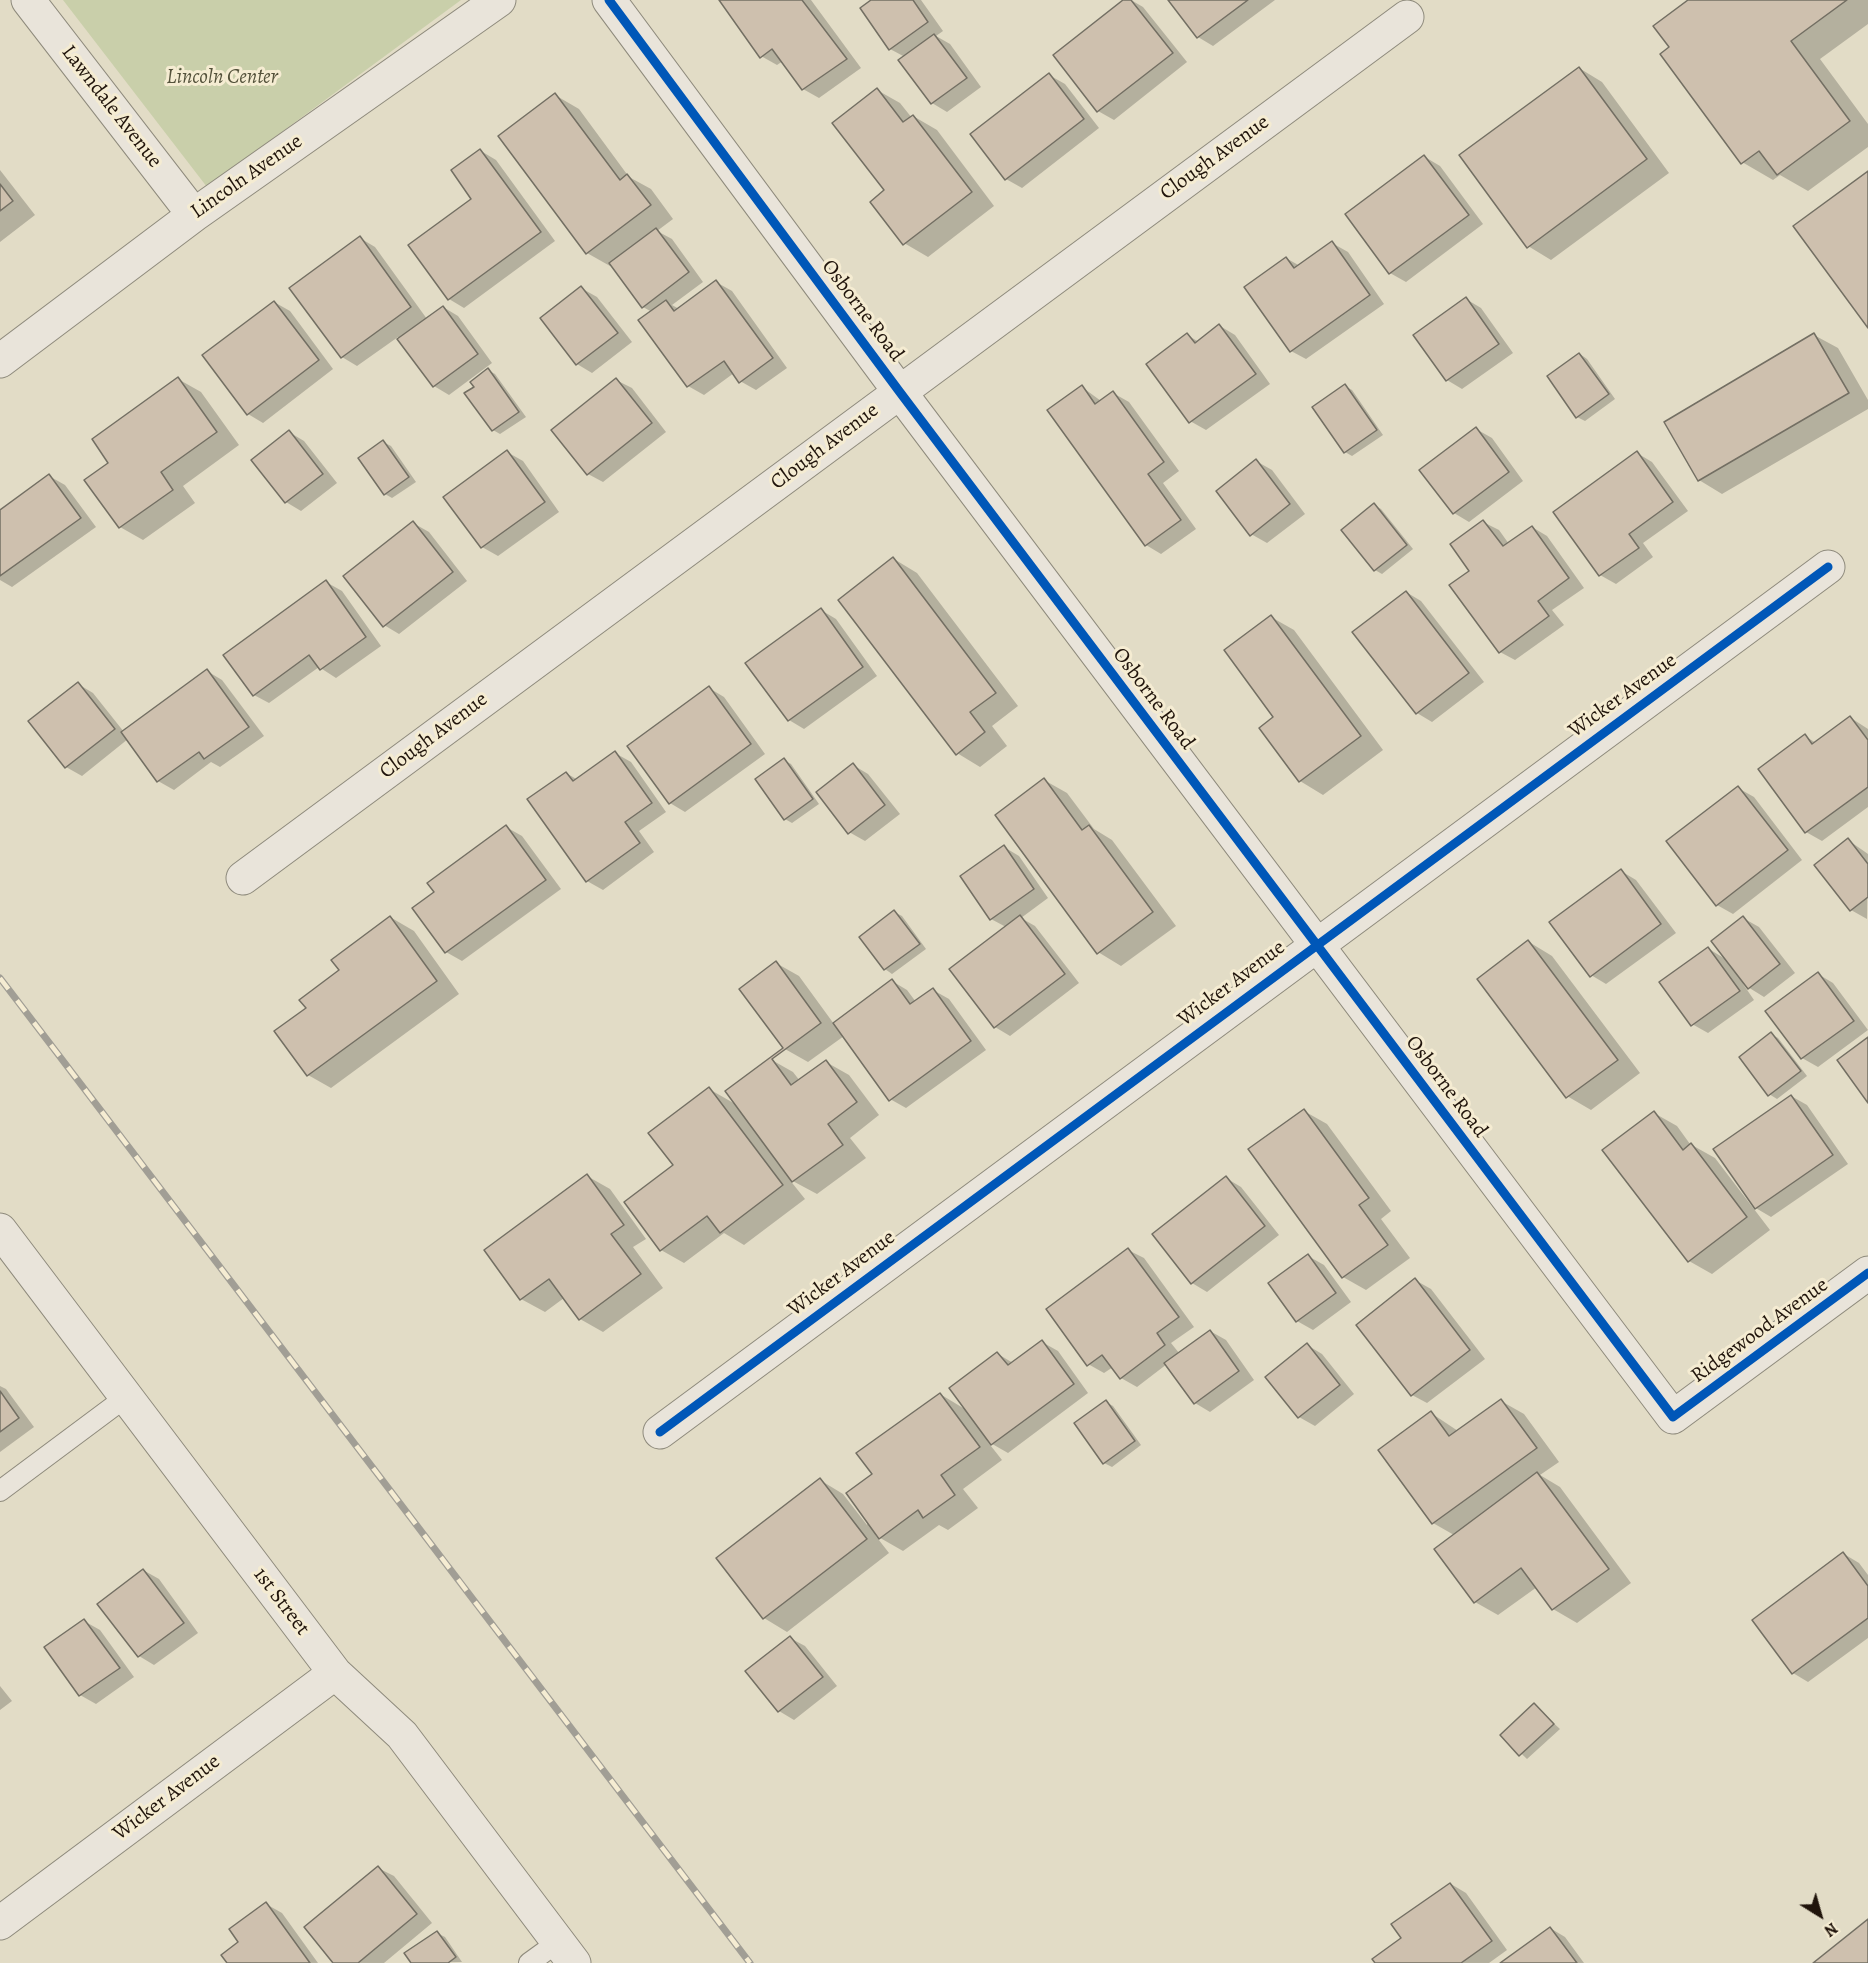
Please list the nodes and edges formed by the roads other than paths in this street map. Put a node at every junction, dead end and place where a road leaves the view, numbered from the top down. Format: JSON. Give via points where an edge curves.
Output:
{"nodes":[{"id":1,"x":28,"y":0,"type":"edge"},
{"id":2,"x":499,"y":0,"type":"edge"},
{"id":3,"x":609,"y":0,"type":"edge"},
{"id":4,"x":1407,"y":16,"type":"dead end"},
{"id":5,"x":194,"y":215,"type":"junction"},
{"id":6,"x":0,"y":361,"type":"edge"},
{"id":7,"x":899,"y":391,"type":"junction"},
{"id":8,"x":1828,"y":567,"type":"dead end"},
{"id":9,"x":243,"y":878,"type":"dead end"},
{"id":10,"x":1316,"y":945,"type":"junction"},
{"id":11,"x":0,"y":1230,"type":"edge"},
{"id":12,"x":1868,"y":1273,"type":"edge"},
{"id":13,"x":126,"y":1397,"type":"junction"},
{"id":14,"x":1673,"y":1417,"type":"joint"},
{"id":15,"x":660,"y":1432,"type":"dead end"},
{"id":16,"x":0,"y":1491,"type":"edge"},
{"id":17,"x":335,"y":1673,"type":"junction"},
{"id":18,"x":0,"y":1923,"type":"edge"},
{"id":19,"x":566,"y":1952,"type":"edge"},
{"id":20,"x":529,"y":1963,"type":"edge"}],
"edges":[{"from":1,"to":5,"type":"street","name":"Lawndale Avenue"},
{"from":2,"to":5,"type":"street","name":"Lincoln Avenue"},
{"from":3,"to":7,"type":"street","name":"Osborne Road"},
{"from":4,"to":7,"type":"street","name":"Clough Avenue"},
{"from":5,"to":6,"type":"street","name":"Lincoln Avenue"},
{"from":7,"to":9,"type":"street","name":"Clough Avenue"},
{"from":7,"to":10,"type":"street","name":"Osborne Road"},
{"from":8,"to":10,"type":"street","name":"Wicker Avenue"},
{"from":10,"to":14,"type":"street","name":"Osborne Road"},
{"from":10,"to":15,"type":"street","name":"Wicker Avenue"},
{"from":11,"to":13,"type":"street","name":"1st Street"},
{"from":12,"to":14,"type":"street","name":"Ridgewood Avenue"},
{"from":13,"to":16,"type":"lane"},
{"from":13,"to":17,"type":"street","name":"1st Street"},
{"from":17,"to":18,"type":"street","name":"Wicker Avenue"},
{"from":17,"to":19,"type":"street","name":"1st Street","via":[[402,1735]]},
{"from":19,"to":20,"type":"lane"}]}
